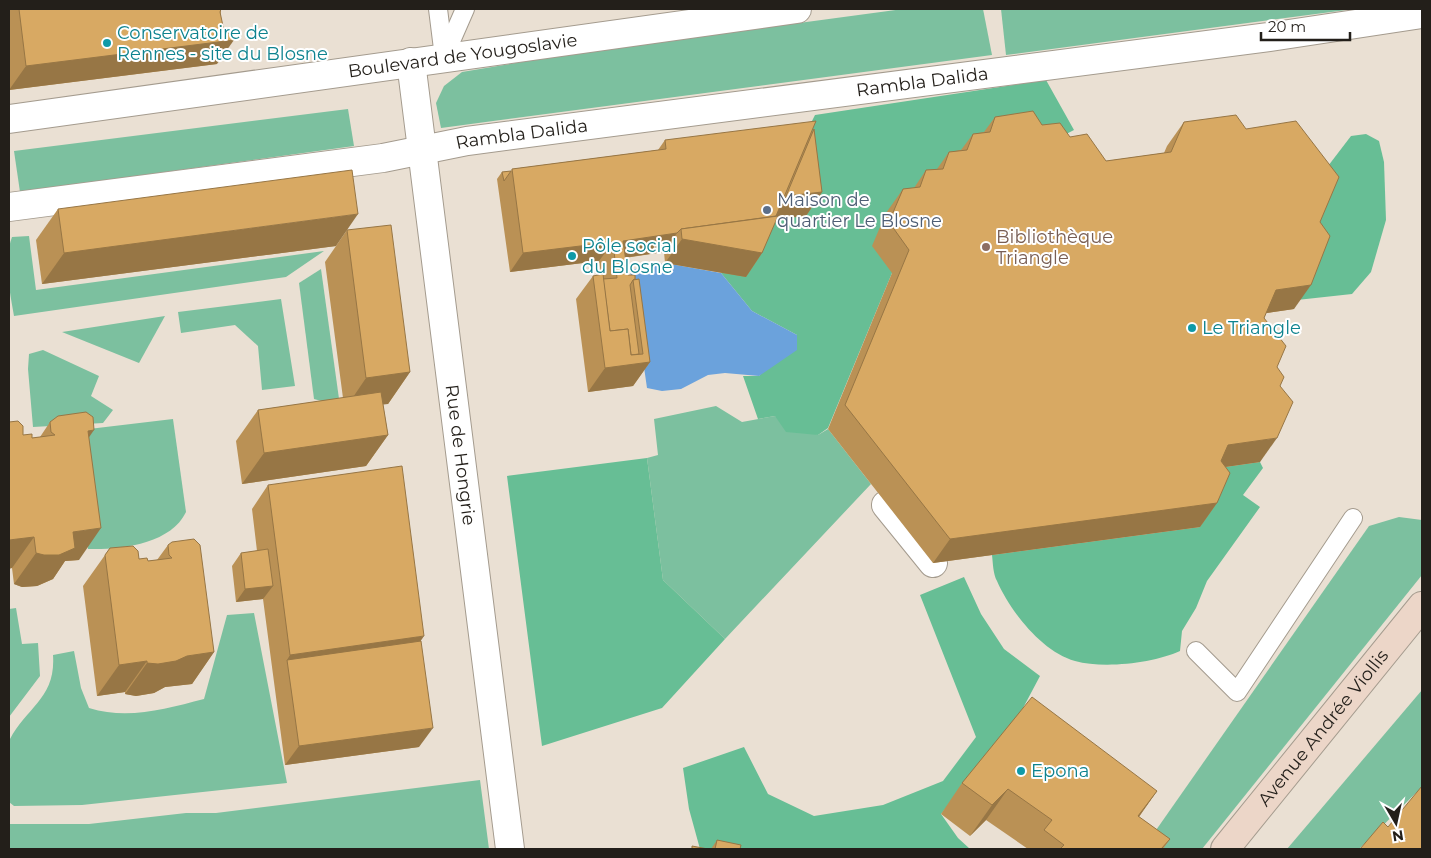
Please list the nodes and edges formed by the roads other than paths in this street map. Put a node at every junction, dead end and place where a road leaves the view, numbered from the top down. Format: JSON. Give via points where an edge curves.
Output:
{"nodes":[{"id":1,"x":438,"y":9,"type":"edge"},
{"id":2,"x":465,"y":9,"type":"edge"},
{"id":3,"x":797,"y":9,"type":"edge"},
{"id":4,"x":1422,"y":14,"type":"edge"},
{"id":5,"x":444,"y":57,"type":"junction"},
{"id":6,"x":411,"y":62,"type":"junction"},
{"id":7,"x":9,"y":119,"type":"edge"},
{"id":8,"x":422,"y":151,"type":"junction"},
{"id":9,"x":9,"y":207,"type":"edge"},
{"id":10,"x":886,"y":505,"type":"dead end"},
{"id":11,"x":1353,"y":518,"type":"dead end"},
{"id":12,"x":933,"y":563,"type":"dead end"},
{"id":13,"x":1422,"y":606,"type":"edge"},
{"id":14,"x":1196,"y":651,"type":"dead end"},
{"id":15,"x":510,"y":849,"type":"edge"},
{"id":16,"x":1224,"y":849,"type":"edge"}],
"edges":[{"from":1,"to":5,"type":"lane"},
{"from":2,"to":5,"type":"lane"},
{"from":3,"to":5,"type":"street","name":"Boulevard de Yougoslavie"},
{"from":4,"to":8,"type":"street","name":"Rambla Dalida","via":[[1269,37],[477,140]]},
{"from":5,"to":6,"type":"street","name":"Boulevard de Yougoslavie"},
{"from":6,"to":7,"type":"street","name":"Boulevard de Yougoslavie"},
{"from":6,"to":8,"type":"street","name":"Rue de Hongrie"},
{"from":8,"to":9,"type":"street"},
{"from":8,"to":15,"type":"street","name":"Rue de Hongrie"},
{"from":10,"to":12,"type":"street"},
{"from":11,"to":14,"type":"lane","via":[[1237,692]]},
{"from":13,"to":16,"type":"main road","name":"Avenue Andrée Viollis"}]}
